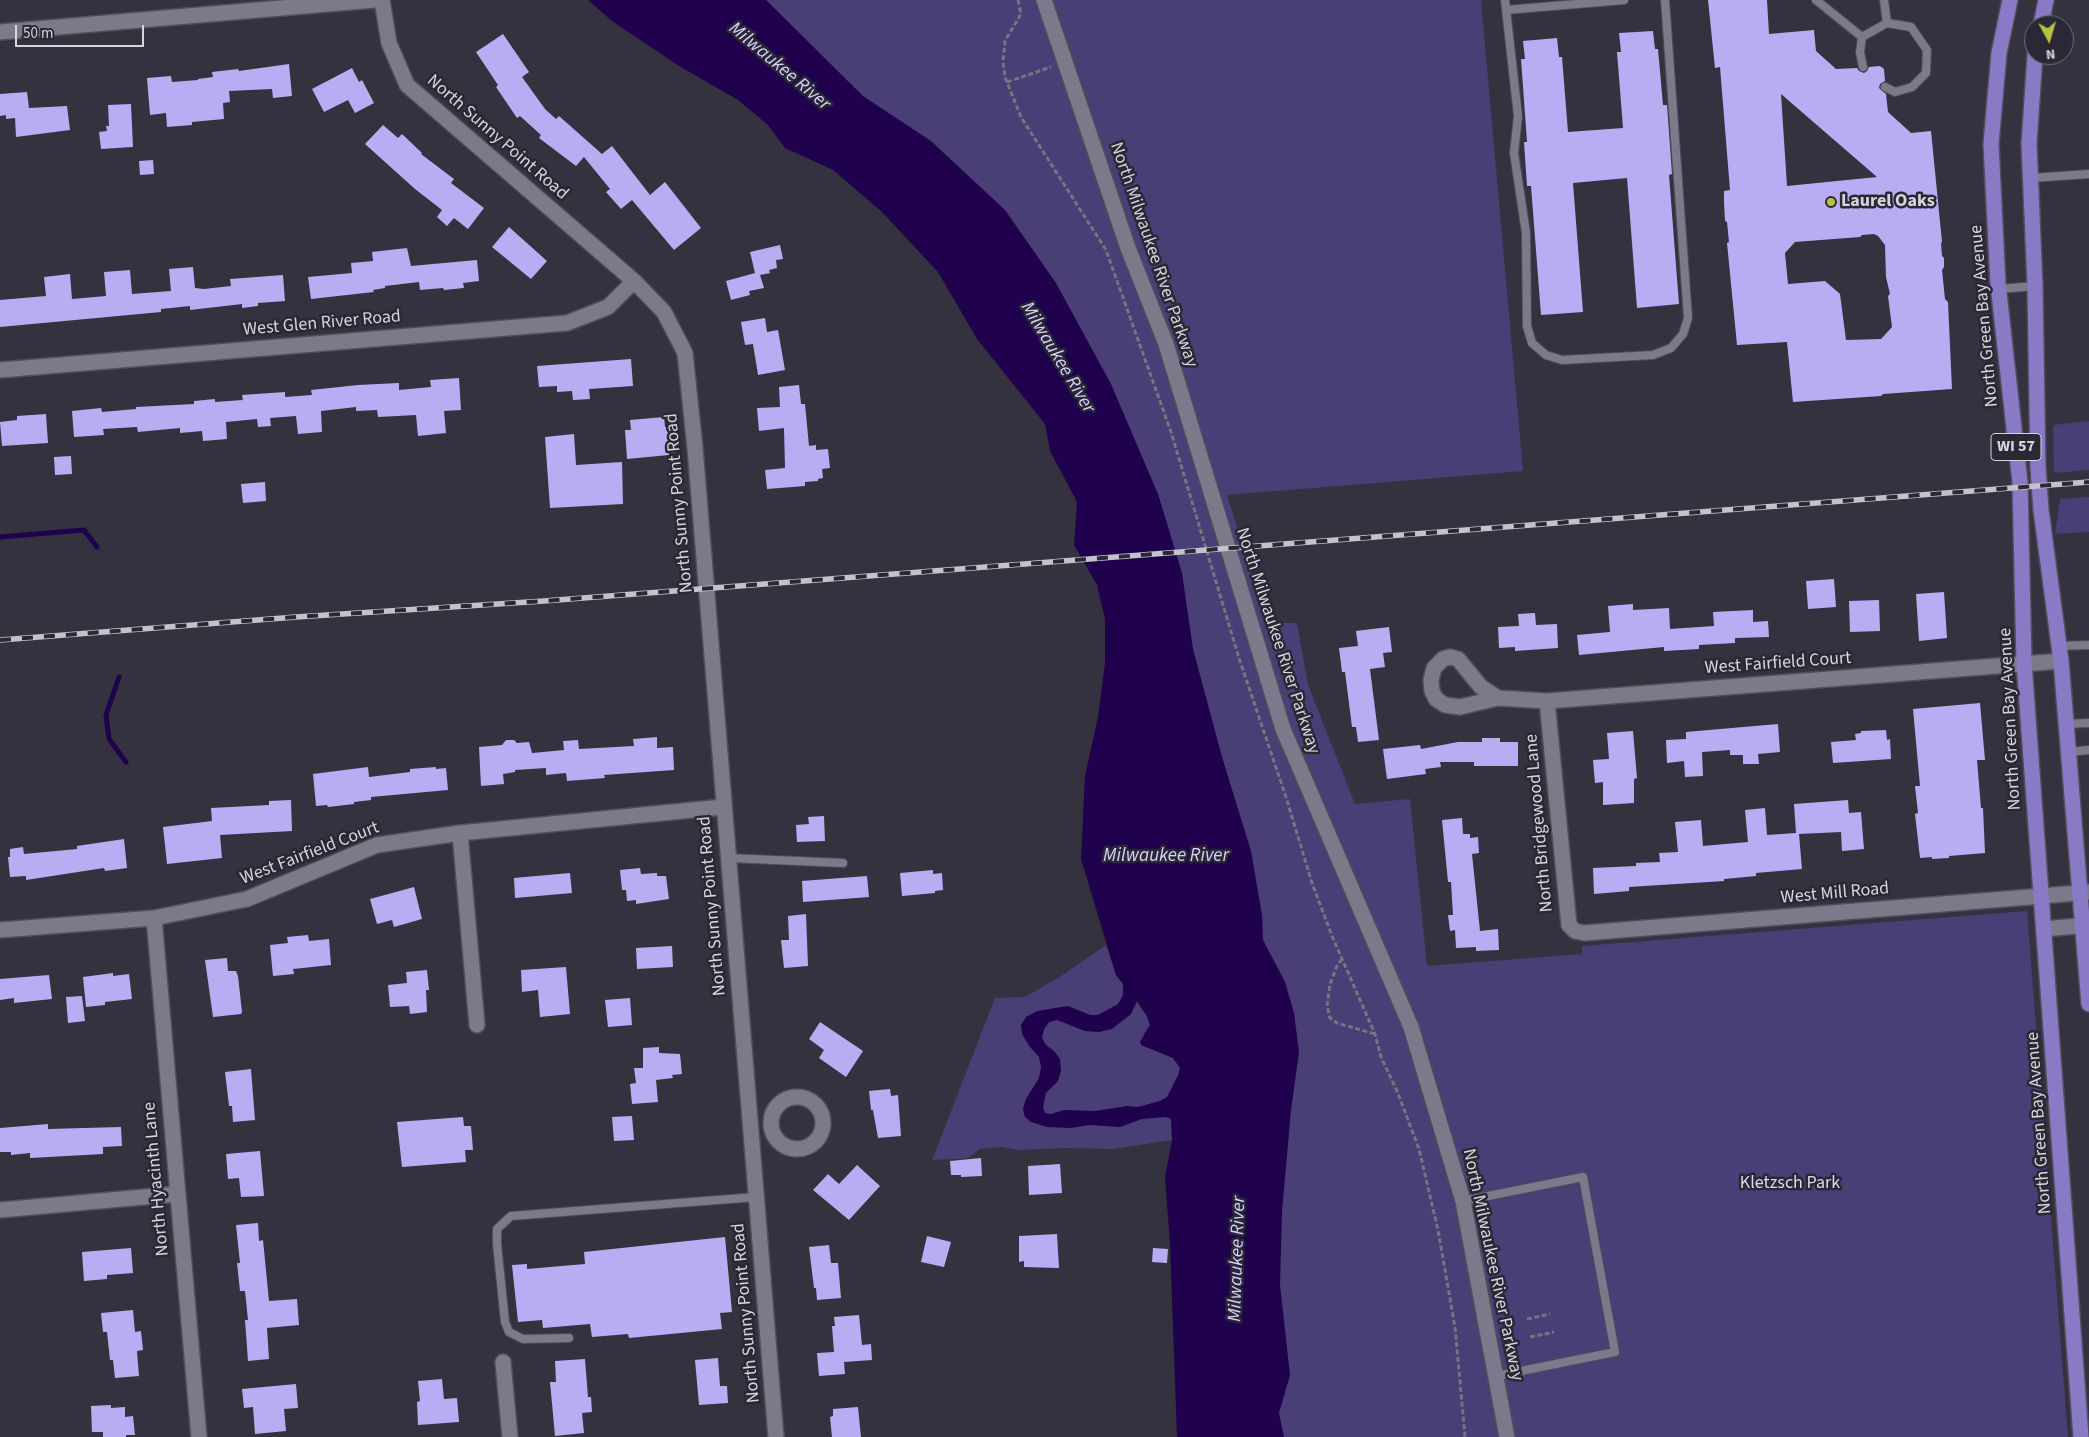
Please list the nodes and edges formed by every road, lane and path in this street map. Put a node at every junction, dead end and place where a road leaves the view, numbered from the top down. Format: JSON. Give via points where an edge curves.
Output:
{"nodes":[{"id":1,"x":375,"y":0,"type":"edge"},
{"id":2,"x":382,"y":0,"type":"edge"},
{"id":3,"x":1018,"y":0,"type":"edge"},
{"id":4,"x":1044,"y":0,"type":"edge"},
{"id":5,"x":1505,"y":0,"type":"edge"},
{"id":6,"x":1624,"y":0,"type":"edge"},
{"id":7,"x":1665,"y":0,"type":"edge"},
{"id":8,"x":1816,"y":0,"type":"edge"},
{"id":9,"x":1884,"y":0,"type":"edge"},
{"id":10,"x":2010,"y":0,"type":"edge"},
{"id":11,"x":2046,"y":0,"type":"edge"},
{"id":12,"x":245,"y":6,"type":"edge"},
{"id":13,"x":1506,"y":10,"type":"junction"},
{"id":14,"x":2042,"y":15,"type":"edge"},
{"id":15,"x":1887,"y":23,"type":"junction"},
{"id":16,"x":0,"y":32,"type":"edge"},
{"id":17,"x":1862,"y":37,"type":"junction"},
{"id":18,"x":1066,"y":62,"type":"junction"},
{"id":19,"x":2034,"y":65,"type":"edge"},
{"id":20,"x":1862,"y":67,"type":"dead end"},
{"id":21,"x":1007,"y":82,"type":"junction"},
{"id":22,"x":1885,"y":87,"type":"dead end"},
{"id":23,"x":2089,"y":174,"type":"edge"},
{"id":24,"x":2031,"y":178,"type":"junction"},
{"id":25,"x":634,"y":281,"type":"junction"},
{"id":26,"x":2035,"y":286,"type":"junction"},
{"id":27,"x":1999,"y":289,"type":"junction"},
{"id":28,"x":0,"y":370,"type":"edge"},
{"id":29,"x":2089,"y":645,"type":"edge"},
{"id":30,"x":2060,"y":653,"type":"junction"},
{"id":31,"x":2024,"y":663,"type":"junction"},
{"id":32,"x":1498,"y":698,"type":"dead end"},
{"id":33,"x":1548,"y":701,"type":"junction"},
{"id":34,"x":2089,"y":723,"type":"edge"},
{"id":35,"x":2066,"y":724,"type":"junction"},
{"id":36,"x":2089,"y":750,"type":"edge"},
{"id":37,"x":2069,"y":752,"type":"junction"},
{"id":38,"x":723,"y":807,"type":"junction"},
{"id":39,"x":460,"y":833,"type":"junction"},
{"id":40,"x":728,"y":858,"type":"junction"},
{"id":41,"x":843,"y":863,"type":"dead end"},
{"id":42,"x":2085,"y":893,"type":"edge"},
{"id":43,"x":2042,"y":896,"type":"junction"},
{"id":44,"x":154,"y":918,"type":"junction"},
{"id":45,"x":2086,"y":926,"type":"edge"},
{"id":46,"x":2044,"y":929,"type":"junction"},
{"id":47,"x":0,"y":930,"type":"edge"},
{"id":48,"x":1584,"y":933,"type":"joint"},
{"id":49,"x":1342,"y":959,"type":"junction"},
{"id":50,"x":2089,"y":1004,"type":"edge"},
{"id":51,"x":477,"y":1025,"type":"dead end"},
{"id":52,"x":1375,"y":1034,"type":"junction"},
{"id":53,"x":772,"y":1125,"type":"dead end"},
{"id":54,"x":750,"y":1126,"type":"junction"},
{"id":55,"x":177,"y":1194,"type":"junction"},
{"id":56,"x":756,"y":1197,"type":"junction"},
{"id":57,"x":1463,"y":1201,"type":"junction"},
{"id":58,"x":0,"y":1210,"type":"edge"},
{"id":59,"x":1550,"y":1314,"type":"dead end"},
{"id":60,"x":1527,"y":1319,"type":"dead end"},
{"id":61,"x":1554,"y":1332,"type":"dead end"},
{"id":62,"x":1530,"y":1337,"type":"dead end"},
{"id":63,"x":569,"y":1338,"type":"dead end"},
{"id":64,"x":503,"y":1362,"type":"dead end"},
{"id":65,"x":1496,"y":1376,"type":"junction"},
{"id":66,"x":199,"y":1437,"type":"edge"},
{"id":67,"x":510,"y":1437,"type":"edge"},
{"id":68,"x":776,"y":1437,"type":"edge"},
{"id":69,"x":1465,"y":1437,"type":"edge"},
{"id":70,"x":1506,"y":1437,"type":"edge"},
{"id":71,"x":2081,"y":1437,"type":"edge"}],
"edges":[{"from":1,"to":12,"type":"street"},
{"from":2,"to":25,"type":"street","name":"North Sunny Point Road","via":[[389,43],[407,85]]},
{"from":3,"to":21,"type":"path","via":[[1021,14],[1005,41],[1003,62]]},
{"from":4,"to":18,"type":"street","name":"North Milwaukee River Parkway"},
{"from":5,"to":13,"type":"lane"},
{"from":6,"to":13,"type":"lane"},
{"from":7,"to":13,"type":"lane","via":[[1688,318],[1683,334],[1671,348],[1644,355],[1562,360],[1546,355],[1532,343],[1527,326],[1526,233],[1514,153],[1518,116]]},
{"from":8,"to":17,"type":"lane"},
{"from":9,"to":15,"type":"lane"},
{"from":10,"to":27,"type":"main road","name":"North Green Bay Avenue","number":"WI 57","via":[[1999,53],[1991,144]]},
{"from":11,"to":14,"type":"main road"},
{"from":12,"to":16,"type":"street"},
{"from":15,"to":17,"type":"lane"},
{"from":15,"to":22,"type":"lane","via":[[1911,27],[1927,50],[1926,73],[1912,87],[1895,92]]},
{"from":17,"to":20,"type":"lane"},
{"from":18,"to":21,"type":"path"},
{"from":18,"to":57,"type":"street","name":"North Milwaukee River Parkway","via":[[1128,248],[1166,344],[1283,729],[1411,1026]]},
{"from":19,"to":24,"type":"main road","number":"WI 57","via":[[2029,144]]},
{"from":21,"to":49,"type":"path","via":[[1021,117],[1106,250],[1172,432],[1239,658],[1312,883]]},
{"from":23,"to":24,"type":"lane"},
{"from":24,"to":26,"type":"main road","number":"WI 57"},
{"from":25,"to":28,"type":"street","name":"West Glen River Road","via":[[608,307],[567,323]]},
{"from":25,"to":38,"type":"street","name":"North Sunny Point Road","via":[[664,312],[684,352]]},
{"from":26,"to":27,"type":"lane"},
{"from":26,"to":30,"type":"main road","number":"WI 57","via":[[2038,468]]},
{"from":27,"to":31,"type":"main road","name":"North Green Bay Avenue","number":"WI 57","via":[[2020,482]]},
{"from":29,"to":30,"type":"lane"},
{"from":30,"to":31,"type":"street","name":"West Fairfield Court"},
{"from":30,"to":35,"type":"main road","number":"WI 57"},
{"from":31,"to":33,"type":"street","name":"West Fairfield Court"},
{"from":31,"to":43,"type":"main road","name":"North Green Bay Avenue","number":"WI 57"},
{"from":32,"to":33,"type":"street","name":"West Fairfield Court"},
{"from":33,"to":48,"type":"street","name":"North Bridgewood Lane","via":[[1569,925]]},
{"from":34,"to":35,"type":"lane"},
{"from":35,"to":37,"type":"main road","number":"WI 57"},
{"from":36,"to":37,"type":"lane"},
{"from":37,"to":42,"type":"main road","number":"WI 57"},
{"from":38,"to":39,"type":"street","name":"West Fairfield Court"},
{"from":38,"to":40,"type":"street","name":"North Sunny Point Road"},
{"from":39,"to":44,"type":"street","name":"West Fairfield Court","via":[[377,845],[247,899]]},
{"from":39,"to":51,"type":"street"},
{"from":40,"to":41,"type":"lane"},
{"from":40,"to":54,"type":"street","name":"North Sunny Point Road"},
{"from":42,"to":43,"type":"street","name":"West Mill Road"},
{"from":42,"to":45,"type":"main road","number":"WI 57"},
{"from":43,"to":46,"type":"main road","name":"North Green Bay Avenue","number":"WI 57"},
{"from":43,"to":48,"type":"street","name":"West Mill Road"},
{"from":44,"to":47,"type":"street","name":"West Fairfield Court"},
{"from":44,"to":55,"type":"street","name":"North Hyacinth Lane"},
{"from":45,"to":46,"type":"street"},
{"from":45,"to":50,"type":"main road","number":"WI 57"},
{"from":46,"to":71,"type":"main road","name":"North Green Bay Avenue","number":"WI 57"},
{"from":49,"to":52,"type":"path"},
{"from":49,"to":52,"type":"path","via":[[1330,984],[1327,1006],[1330,1018]]},
{"from":52,"to":69,"type":"path","via":[[1381,1057],[1419,1149],[1438,1230],[1455,1327]]},
{"from":53,"to":54,"type":"street"},
{"from":54,"to":56,"type":"street","name":"North Sunny Point Road"},
{"from":55,"to":58,"type":"street"},
{"from":55,"to":66,"type":"street","name":"North Hyacinth Lane"},
{"from":56,"to":63,"type":"lane","via":[[511,1216],[498,1229],[497,1244],[505,1322],[509,1332],[522,1339]]},
{"from":56,"to":68,"type":"street","name":"North Sunny Point Road"},
{"from":57,"to":65,"type":"street","name":"North Milwaukee River Parkway"},
{"from":57,"to":65,"type":"lane","via":[[1583,1177],[1615,1352]]},
{"from":59,"to":60,"type":"path"},
{"from":61,"to":62,"type":"path"},
{"from":64,"to":67,"type":"street"},
{"from":65,"to":70,"type":"street","name":"North Milwaukee River Parkway"}]}
